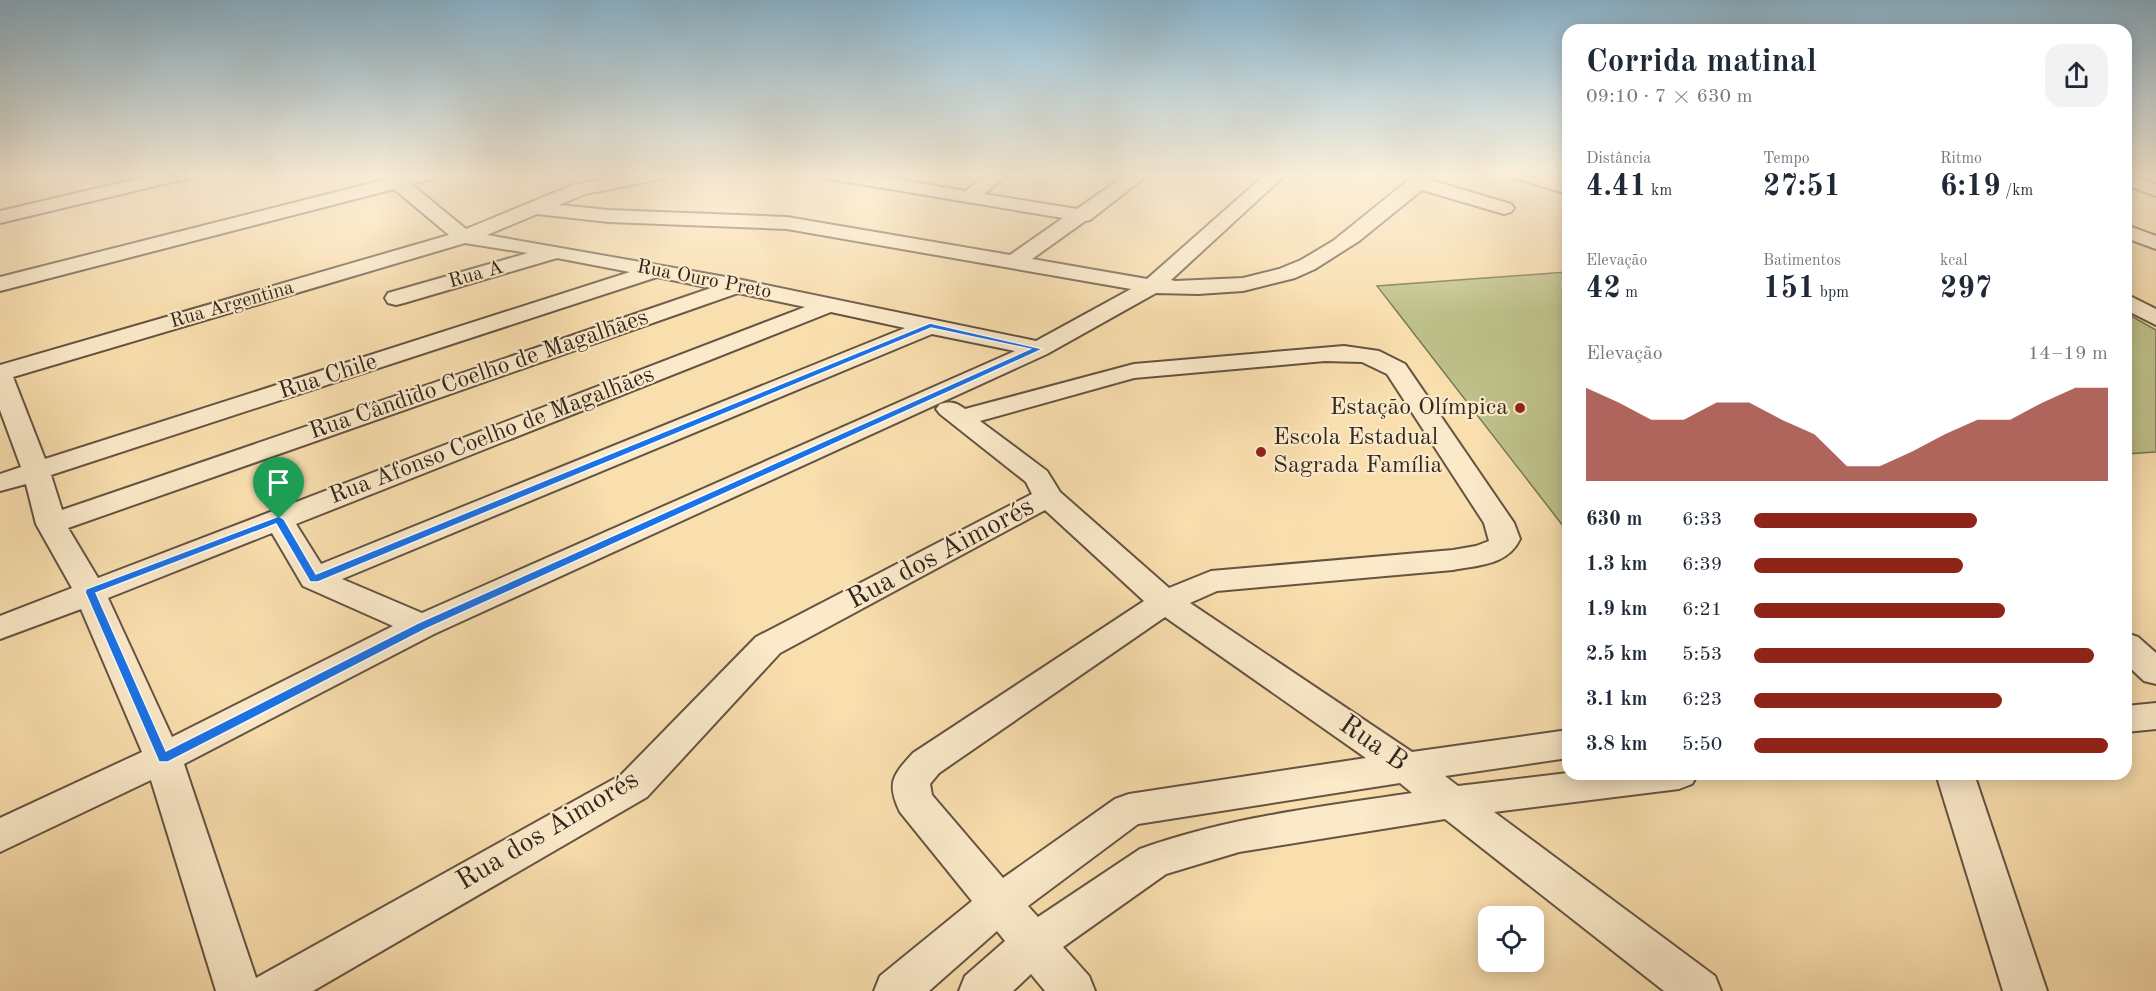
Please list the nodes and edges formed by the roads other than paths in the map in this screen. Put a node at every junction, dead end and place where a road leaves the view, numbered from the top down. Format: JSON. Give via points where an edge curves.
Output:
{"nodes":[{"id":1,"x":236,"y":220,"type":"edge"},
{"id":2,"x":444,"y":220,"type":"edge"},
{"id":3,"x":507,"y":220,"type":"edge"},
{"id":4,"x":717,"y":220,"type":"edge"},
{"id":5,"x":1077,"y":220,"type":"edge"},
{"id":6,"x":1225,"y":220,"type":"edge"},
{"id":7,"x":1370,"y":220,"type":"edge"},
{"id":8,"x":2132,"y":233,"type":"edge"},
{"id":9,"x":464,"y":237,"type":"junction"},
{"id":10,"x":2156,"y":243,"type":"edge"},
{"id":11,"x":557,"y":252,"type":"junction"},
{"id":12,"x":1012,"y":263,"type":"junction"},
{"id":13,"x":655,"y":271,"type":"junction"},
{"id":14,"x":0,"y":284,"type":"edge"},
{"id":15,"x":737,"y":285,"type":"junction"},
{"id":16,"x":1152,"y":286,"type":"junction"},
{"id":17,"x":396,"y":298,"type":"dead end"},
{"id":18,"x":2132,"y":304,"type":"edge"},
{"id":19,"x":827,"y":306,"type":"junction"},
{"id":20,"x":2156,"y":318,"type":"edge"},
{"id":21,"x":930,"y":326,"type":"junction"},
{"id":22,"x":1039,"y":349,"type":"junction"},
{"id":23,"x":0,"y":374,"type":"edge"},
{"id":24,"x":933,"y":396,"type":"junction"},
{"id":25,"x":961,"y":418,"type":"junction"},
{"id":26,"x":36,"y":471,"type":"junction"},
{"id":27,"x":0,"y":483,"type":"edge"},
{"id":28,"x":1048,"y":497,"type":"junction"},
{"id":29,"x":279,"y":519,"type":"junction"},
{"id":30,"x":51,"y":524,"type":"junction"},
{"id":31,"x":314,"y":579,"type":"junction"},
{"id":32,"x":90,"y":592,"type":"junction"},
{"id":33,"x":1166,"y":602,"type":"junction"},
{"id":34,"x":422,"y":626,"type":"junction"},
{"id":35,"x":0,"y":627,"type":"edge"},
{"id":36,"x":2156,"y":716,"type":"edge"},
{"id":37,"x":2132,"y":718,"type":"edge"},
{"id":38,"x":1562,"y":745,"type":"edge"},
{"id":39,"x":163,"y":758,"type":"junction"},
{"id":40,"x":1406,"y":766,"type":"junction"},
{"id":41,"x":1631,"y":780,"type":"edge"},
{"id":42,"x":1957,"y":780,"type":"edge"},
{"id":43,"x":1453,"y":802,"type":"junction"},
{"id":44,"x":0,"y":836,"type":"edge"},
{"id":45,"x":999,"y":904,"type":"junction"},
{"id":46,"x":1034,"y":944,"type":"junction"},
{"id":47,"x":1693,"y":989,"type":"edge"},
{"id":48,"x":238,"y":991,"type":"edge"},
{"id":49,"x":273,"y":991,"type":"edge"},
{"id":50,"x":896,"y":991,"type":"edge"},
{"id":51,"x":981,"y":991,"type":"edge"},
{"id":52,"x":1073,"y":991,"type":"edge"},
{"id":53,"x":2025,"y":991,"type":"edge"}],
"edges":[{"from":1,"to":14,"type":"street"},
{"from":2,"to":9,"type":"street"},
{"from":3,"to":9,"type":"street","name":"Rua Argentina"},
{"from":4,"to":12,"type":"street","via":[[787,223]]},
{"from":5,"to":12,"type":"street"},
{"from":6,"to":16,"type":"street"},
{"from":7,"to":16,"type":"street","via":[[1327,254],[1256,282],[1198,289]]},
{"from":8,"to":10,"type":"street"},
{"from":9,"to":11,"type":"street","name":"Rua Ouro Preto"},
{"from":9,"to":23,"type":"street","name":"Rua Argentina"},
{"from":11,"to":13,"type":"street","name":"Rua Ouro Preto"},
{"from":11,"to":17,"type":"street","name":"Rua A"},
{"from":12,"to":16,"type":"street"},
{"from":13,"to":15,"type":"street","name":"Rua Ouro Preto"},
{"from":13,"to":26,"type":"street","name":"Rua Chile"},
{"from":15,"to":19,"type":"street","name":"Rua Ouro Preto"},
{"from":15,"to":30,"type":"street","name":"Rua Cândido Coelho de Magalhães"},
{"from":16,"to":22,"type":"street"},
{"from":18,"to":20,"type":"street"},
{"from":19,"to":21,"type":"street","name":"Rua Ouro Preto"},
{"from":19,"to":29,"type":"street","name":"Rua Afonso Coelho de Magalhães"},
{"from":21,"to":22,"type":"street","name":"Rua Ouro Preto"},
{"from":21,"to":31,"type":"street"},
{"from":22,"to":24,"type":"street"},
{"from":23,"to":26,"type":"street"},
{"from":24,"to":25,"type":"street","name":"Rua B"},
{"from":24,"to":34,"type":"street"},
{"from":25,"to":28,"type":"street","name":"Rua B","via":[[1037,477]]},
{"from":25,"to":33,"type":"street","via":[[1134,371],[1350,352],[1370,354],[1396,369],[1506,539],[1501,547],[1483,555],[1453,560],[1211,581]]},
{"from":26,"to":27,"type":"street","name":"Rua Chile"},
{"from":26,"to":30,"type":"street"},
{"from":28,"to":33,"type":"street","name":"Rua B"},
{"from":28,"to":49,"type":"street","name":"Rua dos Aimorés","via":[[768,645],[634,786]]},
{"from":29,"to":31,"type":"street"},
{"from":29,"to":32,"type":"street","name":"Rua Afonso Coelho de Magalhães"},
{"from":30,"to":32,"type":"street"},
{"from":31,"to":34,"type":"street"},
{"from":32,"to":35,"type":"street","name":"Rua Afonso Coelho de Magalhães"},
{"from":32,"to":39,"type":"street"},
{"from":33,"to":40,"type":"street","name":"Rua B"},
{"from":33,"to":45,"type":"street","via":[[926,763],[910,782],[914,801]]},
{"from":34,"to":39,"type":"street"},
{"from":36,"to":37,"type":"street"},
{"from":38,"to":40,"type":"street"},
{"from":39,"to":44,"type":"street"},
{"from":39,"to":48,"type":"street"},
{"from":40,"to":43,"type":"street","name":"Rua B"},
{"from":40,"to":45,"type":"street","via":[[1129,810]]},
{"from":41,"to":43,"type":"street"},
{"from":42,"to":53,"type":"street"},
{"from":43,"to":46,"type":"street","via":[[1239,836],[1154,861]]},
{"from":43,"to":47,"type":"street","name":"Rua B"},
{"from":45,"to":46,"type":"street"},
{"from":45,"to":50,"type":"street"},
{"from":46,"to":51,"type":"street"},
{"from":46,"to":52,"type":"street"}]}
